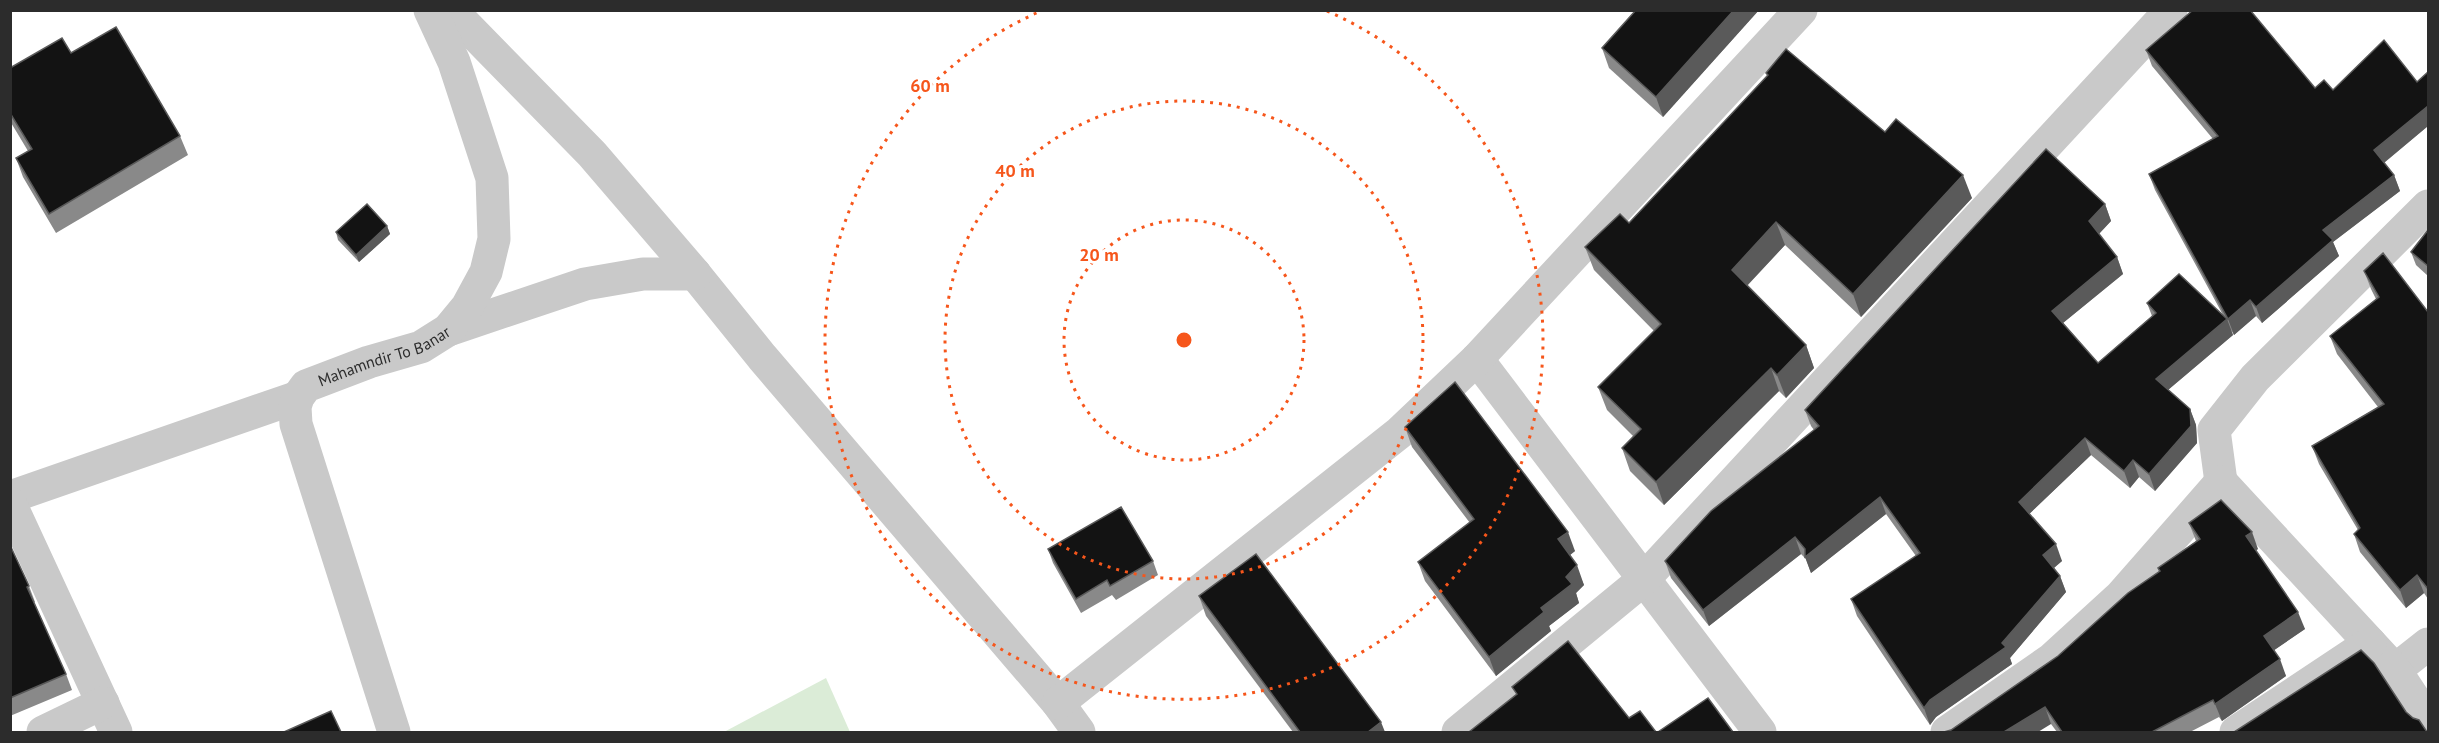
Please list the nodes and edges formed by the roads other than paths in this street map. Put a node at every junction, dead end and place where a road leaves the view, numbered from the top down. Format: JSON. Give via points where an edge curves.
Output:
{"nodes":[{"id":1,"x":430,"y":10,"type":"edge"},
{"id":2,"x":451,"y":10,"type":"edge"},
{"id":3,"x":1801,"y":10,"type":"edge"},
{"id":4,"x":2171,"y":10,"type":"edge"},
{"id":5,"x":2428,"y":206,"type":"edge"},
{"id":6,"x":695,"y":274,"type":"junction"},
{"id":7,"x":447,"y":330,"type":"junction"},
{"id":8,"x":1477,"y":359,"type":"junction"},
{"id":9,"x":298,"y":397,"type":"junction"},
{"id":10,"x":2221,"y":482,"type":"junction"},
{"id":11,"x":10,"y":497,"type":"edge"},
{"id":12,"x":10,"y":503,"type":"edge"},
{"id":13,"x":1643,"y":580,"type":"junction"},
{"id":14,"x":2370,"y":643,"type":"junction"},
{"id":15,"x":2428,"y":644,"type":"edge"},
{"id":16,"x":2395,"y":670,"type":"junction"},
{"id":17,"x":103,"y":703,"type":"junction"},
{"id":18,"x":1058,"y":703,"type":"junction"},
{"id":19,"x":2428,"y":720,"type":"edge"},
{"id":20,"x":43,"y":732,"type":"edge"},
{"id":21,"x":116,"y":732,"type":"edge"},
{"id":22,"x":394,"y":732,"type":"edge"},
{"id":23,"x":1079,"y":732,"type":"edge"},
{"id":24,"x":1458,"y":732,"type":"edge"},
{"id":25,"x":1760,"y":732,"type":"edge"},
{"id":26,"x":1947,"y":732,"type":"edge"},
{"id":27,"x":2236,"y":732,"type":"edge"}],
"edges":[{"from":1,"to":7,"type":"street","name":"Mahamndir To Banar","via":[[454,62],[492,178],[494,239],[486,272],[467,308]]},
{"from":2,"to":6,"type":"street","via":[[592,154]]},
{"from":3,"to":8,"type":"street"},
{"from":4,"to":13,"type":"street"},
{"from":5,"to":10,"type":"street","via":[[2255,378],[2214,430]]},
{"from":6,"to":7,"type":"street","via":[[643,274],[585,284]]},
{"from":6,"to":18,"type":"street"},
{"from":7,"to":9,"type":"street","name":"Mahamndir To Banar","via":[[421,347],[323,378],[306,386]]},
{"from":8,"to":13,"type":"street"},
{"from":8,"to":18,"type":"street","via":[[1399,433]]},
{"from":9,"to":11,"type":"street"},
{"from":9,"to":22,"type":"street","name":"Mahamndir To Banar","via":[[296,424]]},
{"from":10,"to":14,"type":"street"},
{"from":10,"to":26,"type":"street","via":[[2121,596],[2052,659]]},
{"from":12,"to":17,"type":"street"},
{"from":13,"to":24,"type":"street"},
{"from":13,"to":25,"type":"street"},
{"from":14,"to":16,"type":"street"},
{"from":14,"to":27,"type":"street"},
{"from":15,"to":16,"type":"street"},
{"from":16,"to":19,"type":"street"},
{"from":17,"to":20,"type":"street"},
{"from":17,"to":21,"type":"street"},
{"from":18,"to":23,"type":"street"}]}
